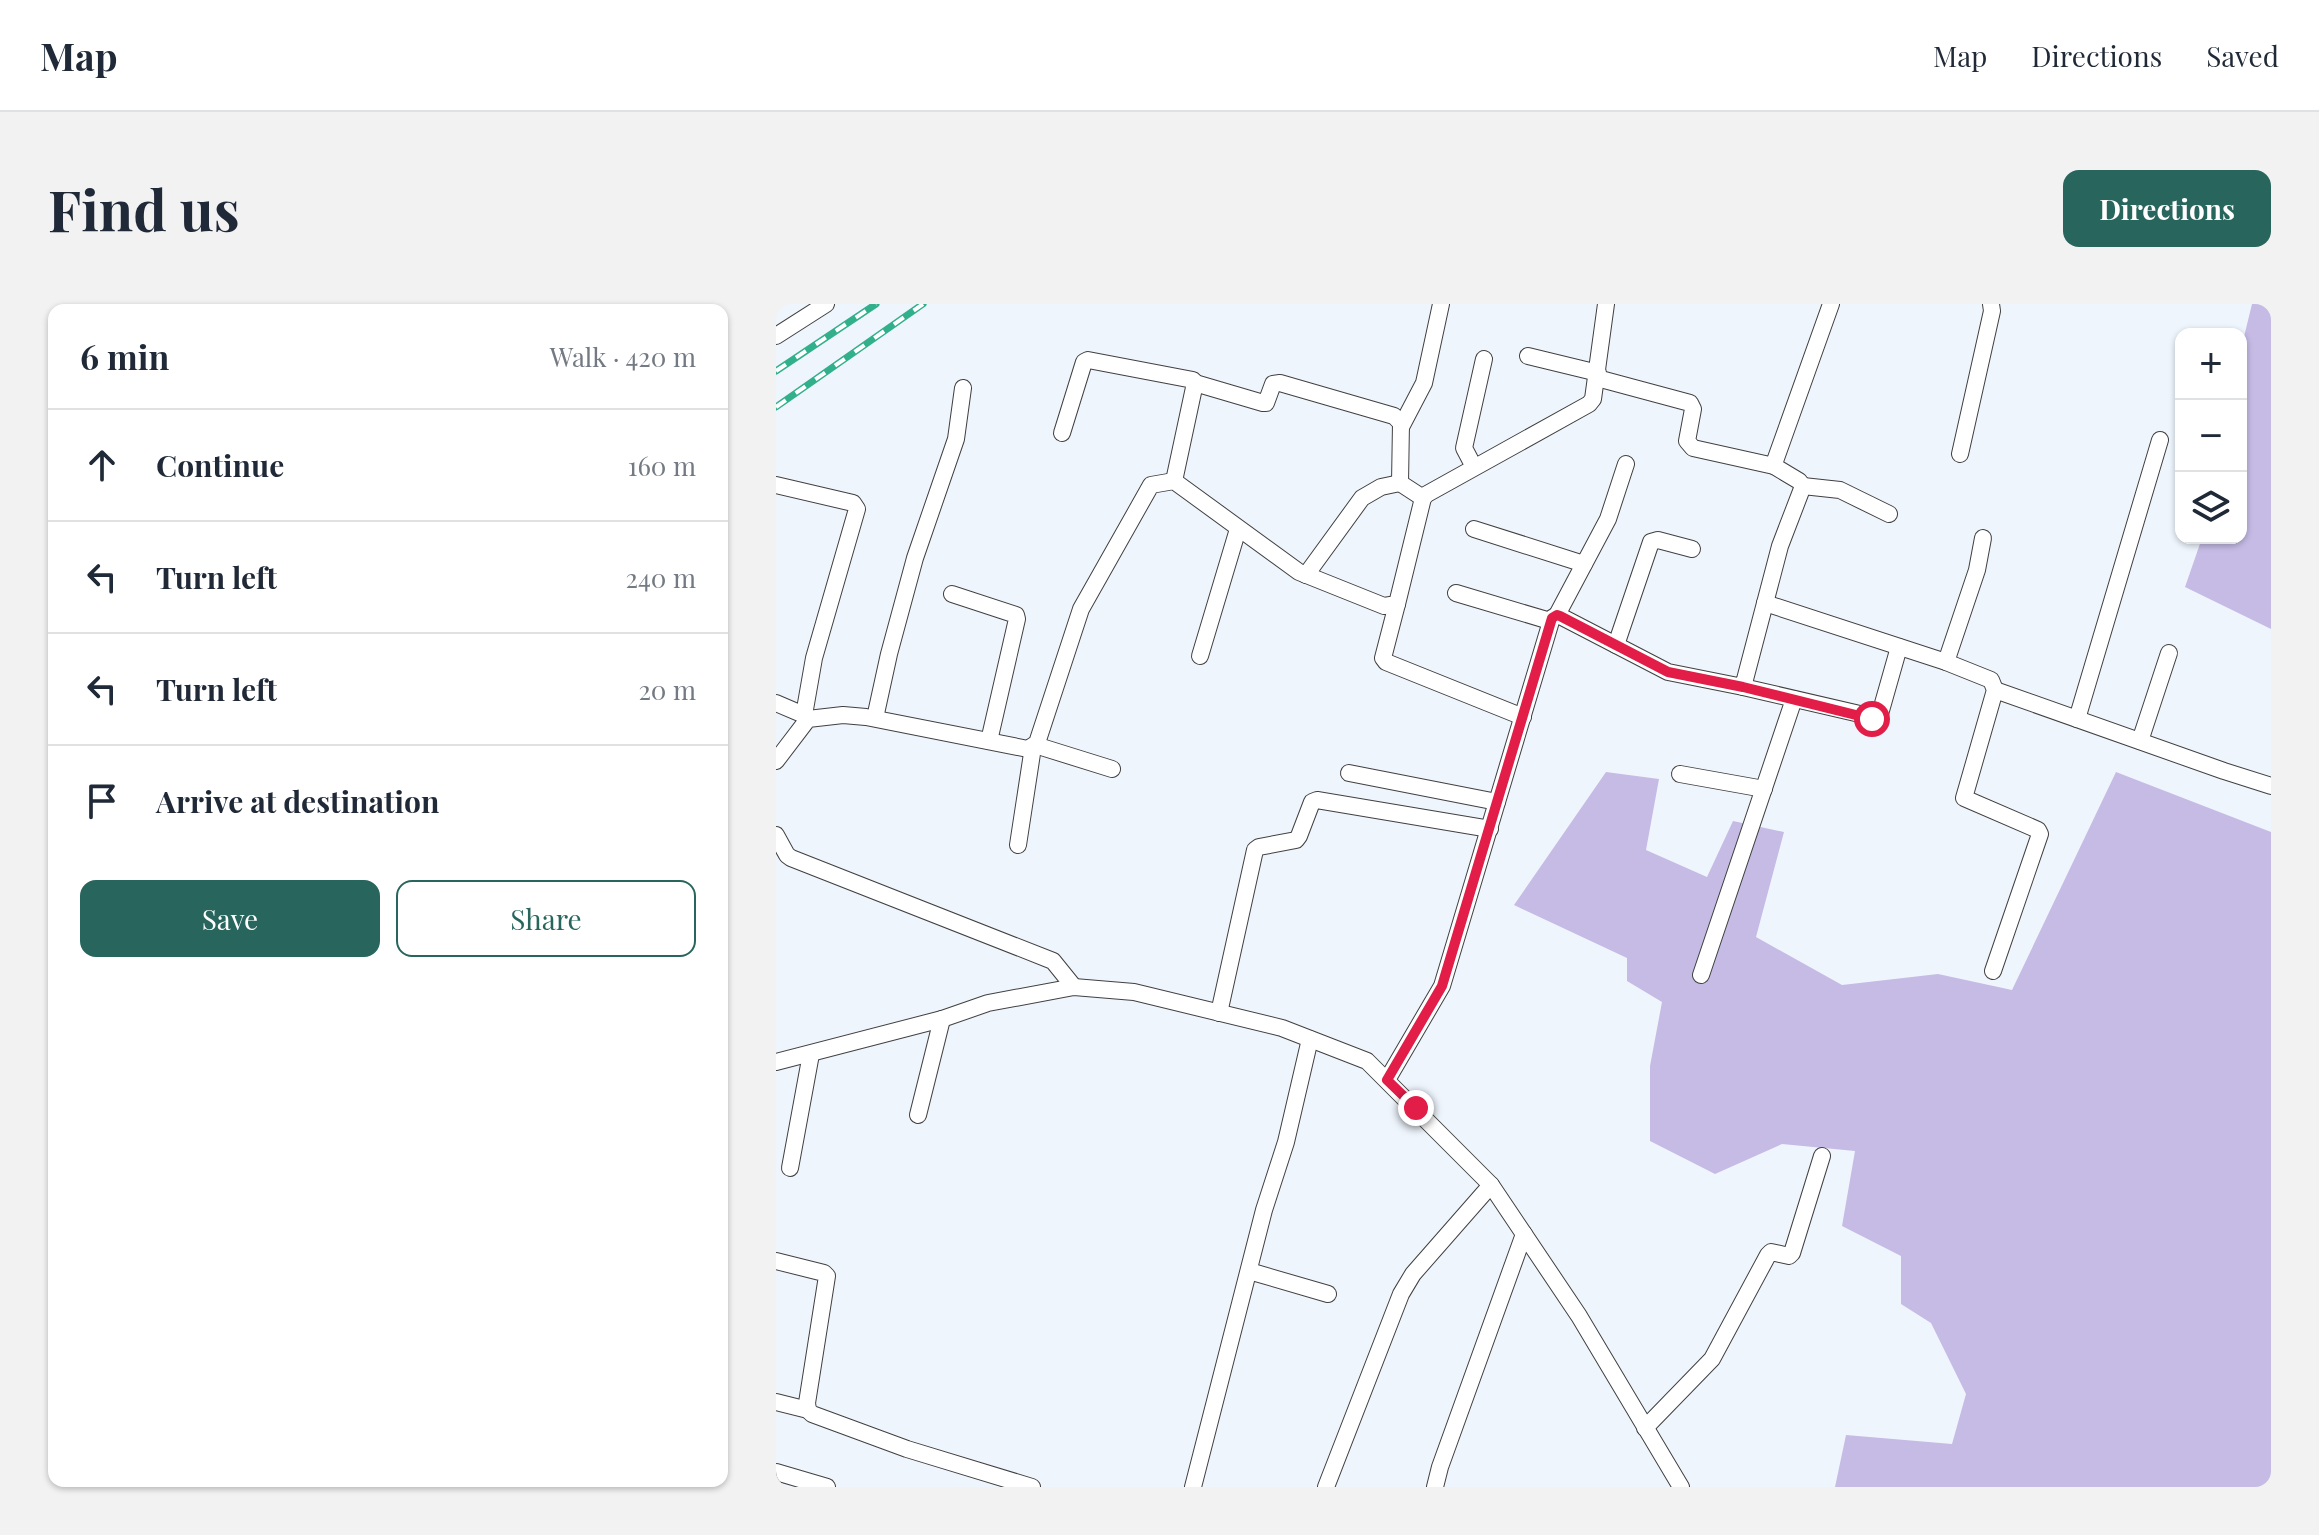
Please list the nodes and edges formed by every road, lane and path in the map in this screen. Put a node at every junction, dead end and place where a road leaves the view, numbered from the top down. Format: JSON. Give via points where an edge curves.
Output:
{"nodes":[{"id":1,"x":826,"y":304,"type":"edge"},
{"id":2,"x":1441,"y":304,"type":"edge"},
{"id":3,"x":1606,"y":304,"type":"edge"},
{"id":4,"x":1831,"y":304,"type":"edge"},
{"id":5,"x":1991,"y":304,"type":"edge"},
{"id":6,"x":810,"y":309,"type":"edge"},
{"id":7,"x":776,"y":336,"type":"edge"},
{"id":8,"x":1528,"y":356,"type":"dead end"},
{"id":9,"x":1484,"y":359,"type":"dead end"},
{"id":10,"x":1597,"y":376,"type":"junction"},
{"id":11,"x":1195,"y":383,"type":"junction"},
{"id":12,"x":963,"y":388,"type":"dead end"},
{"id":13,"x":1401,"y":427,"type":"junction"},
{"id":14,"x":1062,"y":433,"type":"dead end"},
{"id":15,"x":2160,"y":440,"type":"dead end"},
{"id":16,"x":1960,"y":454,"type":"dead end"},
{"id":17,"x":1626,"y":464,"type":"dead end"},
{"id":18,"x":1774,"y":466,"type":"junction"},
{"id":19,"x":1474,"y":467,"type":"junction"},
{"id":20,"x":1174,"y":481,"type":"junction"},
{"id":21,"x":1400,"y":483,"type":"junction"},
{"id":22,"x":776,"y":485,"type":"edge"},
{"id":23,"x":1803,"y":486,"type":"junction"},
{"id":24,"x":1423,"y":498,"type":"junction"},
{"id":25,"x":1889,"y":514,"type":"dead end"},
{"id":26,"x":1238,"y":529,"type":"junction"},
{"id":27,"x":1474,"y":529,"type":"dead end"},
{"id":28,"x":1983,"y":538,"type":"dead end"},
{"id":29,"x":1692,"y":549,"type":"dead end"},
{"id":30,"x":1584,"y":564,"type":"junction"},
{"id":31,"x":1306,"y":575,"type":"junction"},
{"id":32,"x":1456,"y":593,"type":"dead end"},
{"id":33,"x":952,"y":594,"type":"dead end"},
{"id":34,"x":1765,"y":603,"type":"junction"},
{"id":35,"x":1397,"y":604,"type":"junction"},
{"id":36,"x":1553,"y":618,"type":"junction"},
{"id":37,"x":1616,"y":645,"type":"junction"},
{"id":38,"x":1899,"y":647,"type":"junction"},
{"id":39,"x":2169,"y":653,"type":"dead end"},
{"id":40,"x":1200,"y":656,"type":"dead end"},
{"id":41,"x":1946,"y":662,"type":"junction"},
{"id":42,"x":1743,"y":687,"type":"junction"},
{"id":43,"x":1995,"y":690,"type":"junction"},
{"id":44,"x":1794,"y":699,"type":"junction"},
{"id":45,"x":776,"y":703,"type":"edge"},
{"id":46,"x":806,"y":717,"type":"junction"},
{"id":47,"x":1523,"y":717,"type":"junction"},
{"id":48,"x":875,"y":718,"type":"junction"},
{"id":49,"x":2077,"y":719,"type":"junction"},
{"id":50,"x":989,"y":741,"type":"junction"},
{"id":51,"x":2140,"y":741,"type":"junction"},
{"id":52,"x":1034,"y":746,"type":"junction"},
{"id":53,"x":776,"y":761,"type":"edge"},
{"id":54,"x":1112,"y":769,"type":"dead end"},
{"id":55,"x":1349,"y":773,"type":"dead end"},
{"id":56,"x":1680,"y":774,"type":"dead end"},
{"id":57,"x":2271,"y":786,"type":"edge"},
{"id":58,"x":1764,"y":789,"type":"junction"},
{"id":59,"x":1497,"y":802,"type":"junction"},
{"id":60,"x":1490,"y":829,"type":"junction"},
{"id":61,"x":776,"y":835,"type":"edge"},
{"id":62,"x":1018,"y":845,"type":"dead end"},
{"id":63,"x":1993,"y":971,"type":"dead end"},
{"id":64,"x":1701,"y":975,"type":"dead end"},
{"id":65,"x":1074,"y":987,"type":"junction"},
{"id":66,"x":1219,"y":1013,"type":"junction"},
{"id":67,"x":942,"y":1019,"type":"junction"},
{"id":68,"x":1310,"y":1039,"type":"junction"},
{"id":69,"x":811,"y":1054,"type":"junction"},
{"id":70,"x":776,"y":1062,"type":"edge"},
{"id":71,"x":1387,"y":1080,"type":"junction"},
{"id":72,"x":918,"y":1115,"type":"dead end"},
{"id":73,"x":1822,"y":1156,"type":"dead end"},
{"id":74,"x":790,"y":1168,"type":"dead end"},
{"id":75,"x":1491,"y":1185,"type":"junction"},
{"id":76,"x":1524,"y":1234,"type":"junction"},
{"id":77,"x":776,"y":1261,"type":"edge"},
{"id":78,"x":1249,"y":1271,"type":"junction"},
{"id":79,"x":1328,"y":1294,"type":"dead end"},
{"id":80,"x":776,"y":1402,"type":"edge"},
{"id":81,"x":808,"y":1410,"type":"junction"},
{"id":82,"x":1645,"y":1428,"type":"junction"},
{"id":83,"x":776,"y":1472,"type":"edge"},
{"id":84,"x":827,"y":1487,"type":"edge"},
{"id":85,"x":1032,"y":1487,"type":"edge"},
{"id":86,"x":1193,"y":1487,"type":"edge"},
{"id":87,"x":1326,"y":1487,"type":"edge"},
{"id":88,"x":1435,"y":1487,"type":"edge"},
{"id":89,"x":1681,"y":1487,"type":"edge"}],
"edges":[{"from":1,"to":6,"type":"street"},
{"from":2,"to":13,"type":"street","via":[[1424,383]]},
{"from":3,"to":10,"type":"street"},
{"from":4,"to":18,"type":"street"},
{"from":5,"to":16,"type":"street"},
{"from":6,"to":7,"type":"street"},
{"from":8,"to":10,"type":"street"},
{"from":9,"to":19,"type":"street","via":[[1464,448]]},
{"from":10,"to":18,"type":"street","via":[[1690,403],[1687,441],[1693,448]]},
{"from":10,"to":19,"type":"street","via":[[1589,404]]},
{"from":11,"to":13,"type":"street","via":[[1263,403],[1273,384],[1280,383],[1394,416]]},
{"from":11,"to":14,"type":"street","via":[[1088,360]]},
{"from":11,"to":20,"type":"street"},
{"from":12,"to":48,"type":"street","via":[[956,439],[915,558]]},
{"from":13,"to":21,"type":"street"},
{"from":15,"to":49,"type":"street"},
{"from":17,"to":30,"type":"street","via":[[1608,519]]},
{"from":18,"to":23,"type":"street"},
{"from":19,"to":24,"type":"street"},
{"from":20,"to":26,"type":"street"},
{"from":20,"to":52,"type":"street","via":[[1151,485],[1093,586]]},
{"from":21,"to":24,"type":"street"},
{"from":21,"to":31,"type":"street","via":[[1362,498]]},
{"from":22,"to":46,"type":"street","via":[[853,503],[857,509],[814,658]]},
{"from":23,"to":25,"type":"street","via":[[1840,490]]},
{"from":23,"to":34,"type":"street"},
{"from":24,"to":35,"type":"street"},
{"from":26,"to":31,"type":"street"},
{"from":26,"to":40,"type":"street"},
{"from":27,"to":30,"type":"street"},
{"from":28,"to":41,"type":"street"},
{"from":29,"to":37,"type":"street","via":[[1651,542]]},
{"from":30,"to":36,"type":"street"},
{"from":31,"to":35,"type":"street","via":[[1384,606]]},
{"from":32,"to":36,"type":"street"},
{"from":33,"to":50,"type":"street","via":[[1016,615]]},
{"from":34,"to":38,"type":"street"},
{"from":34,"to":42,"type":"street"},
{"from":35,"to":47,"type":"street","via":[[1386,662]]},
{"from":36,"to":37,"type":"street"},
{"from":36,"to":47,"type":"street"},
{"from":37,"to":42,"type":"street","via":[[1668,672]]},
{"from":38,"to":41,"type":"street"},
{"from":38,"to":44,"type":"street","via":[[1877,718]]},
{"from":39,"to":51,"type":"street"},
{"from":41,"to":43,"type":"street","via":[[1991,680]]},
{"from":42,"to":44,"type":"street"},
{"from":43,"to":49,"type":"street"},
{"from":43,"to":63,"type":"street","via":[[1964,798],[2040,834]]},
{"from":44,"to":58,"type":"street"},
{"from":45,"to":46,"type":"street"},
{"from":46,"to":48,"type":"street"},
{"from":46,"to":53,"type":"street"},
{"from":47,"to":59,"type":"street"},
{"from":48,"to":50,"type":"street"},
{"from":49,"to":51,"type":"street"},
{"from":50,"to":52,"type":"street"},
{"from":51,"to":57,"type":"street"},
{"from":52,"to":54,"type":"street"},
{"from":52,"to":62,"type":"street"},
{"from":55,"to":59,"type":"street"},
{"from":56,"to":58,"type":"street"},
{"from":58,"to":64,"type":"street"},
{"from":59,"to":60,"type":"street"},
{"from":60,"to":66,"type":"street","via":[[1312,802],[1296,840],[1255,850]]},
{"from":60,"to":71,"type":"street","via":[[1442,986]]},
{"from":61,"to":65,"type":"street","via":[[791,858],[1053,961]]},
{"from":65,"to":66,"type":"street","via":[[1134,992]]},
{"from":65,"to":67,"type":"street","via":[[988,1003]]},
{"from":66,"to":68,"type":"street"},
{"from":67,"to":69,"type":"street"},
{"from":67,"to":72,"type":"street"},
{"from":68,"to":71,"type":"street","via":[[1367,1061]]},
{"from":68,"to":78,"type":"street"},
{"from":69,"to":70,"type":"street"},
{"from":69,"to":74,"type":"street"},
{"from":71,"to":75,"type":"street"},
{"from":73,"to":82,"type":"street","via":[[1792,1253],[1768,1255],[1712,1359]]},
{"from":75,"to":76,"type":"street"},
{"from":75,"to":87,"type":"street","via":[[1401,1294]]},
{"from":76,"to":82,"type":"street"},
{"from":76,"to":88,"type":"street"},
{"from":77,"to":81,"type":"street","via":[[827,1276]]},
{"from":78,"to":79,"type":"street"},
{"from":78,"to":86,"type":"street"},
{"from":80,"to":81,"type":"street"},
{"from":81,"to":85,"type":"street","via":[[907,1449]]},
{"from":82,"to":89,"type":"street"},
{"from":83,"to":84,"type":"street"}]}
